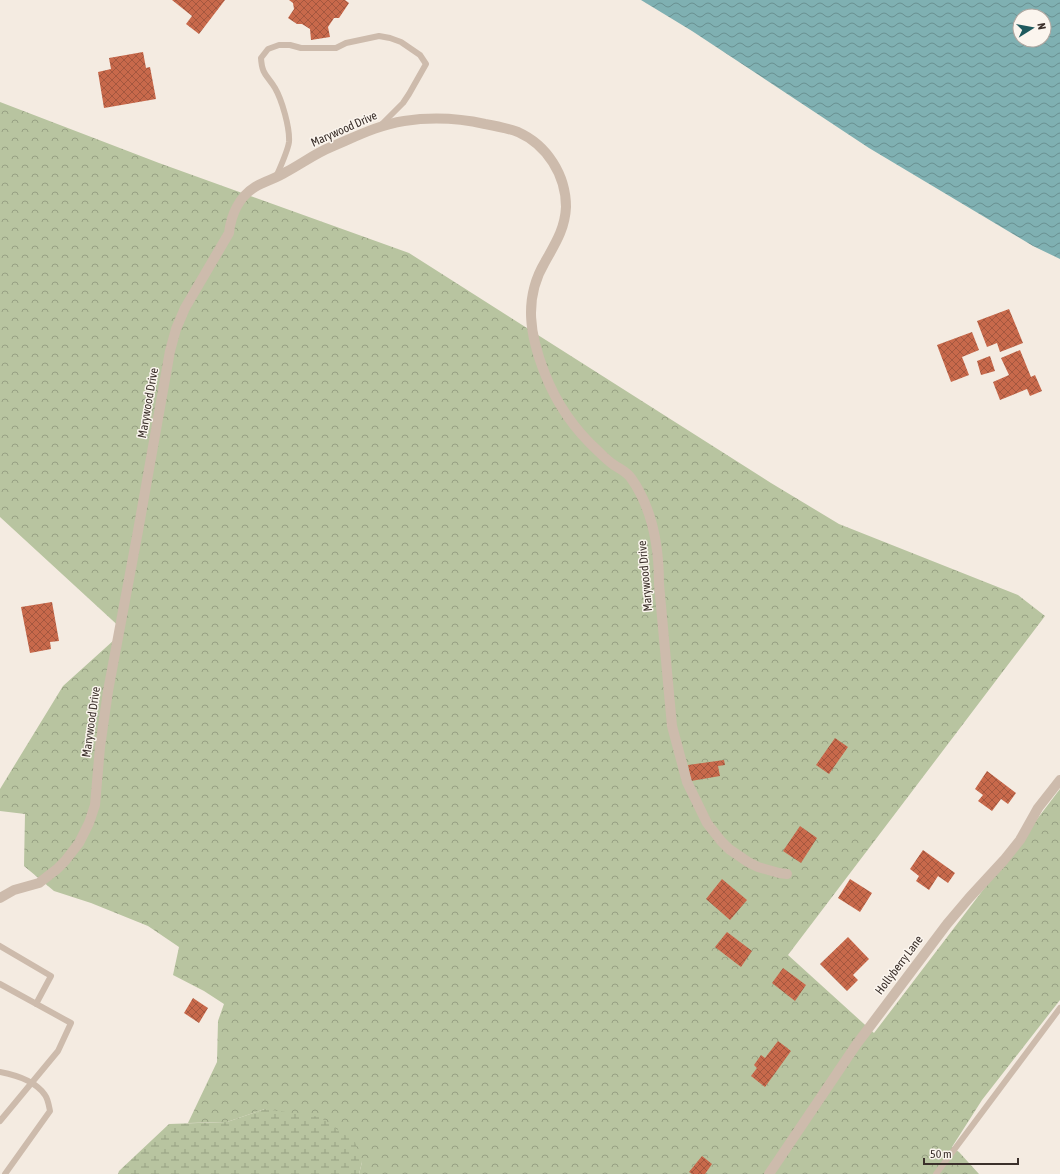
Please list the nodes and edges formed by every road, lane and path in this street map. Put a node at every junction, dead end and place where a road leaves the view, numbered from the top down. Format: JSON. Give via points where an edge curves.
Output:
{"nodes":[{"id":1,"x":380,"y":126,"type":"junction"},
{"id":2,"x":276,"y":178,"type":"junction"},
{"id":3,"x":1060,"y":780,"type":"edge"},
{"id":4,"x":787,"y":874,"type":"dead end"},
{"id":5,"x":0,"y":898,"type":"edge"},
{"id":6,"x":0,"y":946,"type":"edge"},
{"id":7,"x":0,"y":984,"type":"edge"},
{"id":8,"x":36,"y":1004,"type":"junction"},
{"id":9,"x":1060,"y":1008,"type":"edge"},
{"id":10,"x":0,"y":1072,"type":"edge"},
{"id":11,"x":31,"y":1083,"type":"junction"},
{"id":12,"x":0,"y":1121,"type":"edge"},
{"id":13,"x":5,"y":1174,"type":"edge"},
{"id":14,"x":769,"y":1174,"type":"edge"},
{"id":15,"x":936,"y":1174,"type":"edge"}],
"edges":[{"from":1,"to":2,"type":"street","name":"Marywood Drive","via":[[327,148]]},
{"from":1,"to":2,"type":"lane","via":[[403,103],[413,88],[426,64],[420,55],[401,42],[379,36],[346,43],[336,48],[301,48],[290,45],[268,49],[261,58],[262,70],[280,98],[289,143]]},
{"from":1,"to":4,"type":"street","name":"Marywood Drive","via":[[426,118],[471,121],[507,129],[528,138],[553,161],[565,193],[565,216],[559,238],[535,283],[531,305],[533,340],[545,374],[566,415],[596,449],[630,476],[650,516],[659,561],[672,726],[687,782],[698,807],[713,833],[734,852],[758,867]]},
{"from":2,"to":5,"type":"street","name":"Marywood Drive","via":[[256,186],[247,193],[234,211],[229,234],[185,308],[176,329],[108,691],[95,805],[89,823],[79,843],[57,869],[39,883],[14,890]]},
{"from":3,"to":14,"type":"street","name":"Hollyberry Lane","via":[[1038,808],[1020,840],[947,924],[856,1045]]},
{"from":6,"to":8,"type":"lane","via":[[51,976]]},
{"from":7,"to":8,"type":"lane"},
{"from":8,"to":11,"type":"lane","via":[[71,1023],[58,1051]]},
{"from":9,"to":15,"type":"lane"},
{"from":10,"to":11,"type":"lane"},
{"from":11,"to":12,"type":"lane"},
{"from":11,"to":13,"type":"lane","via":[[46,1096],[50,1111]]}]}
